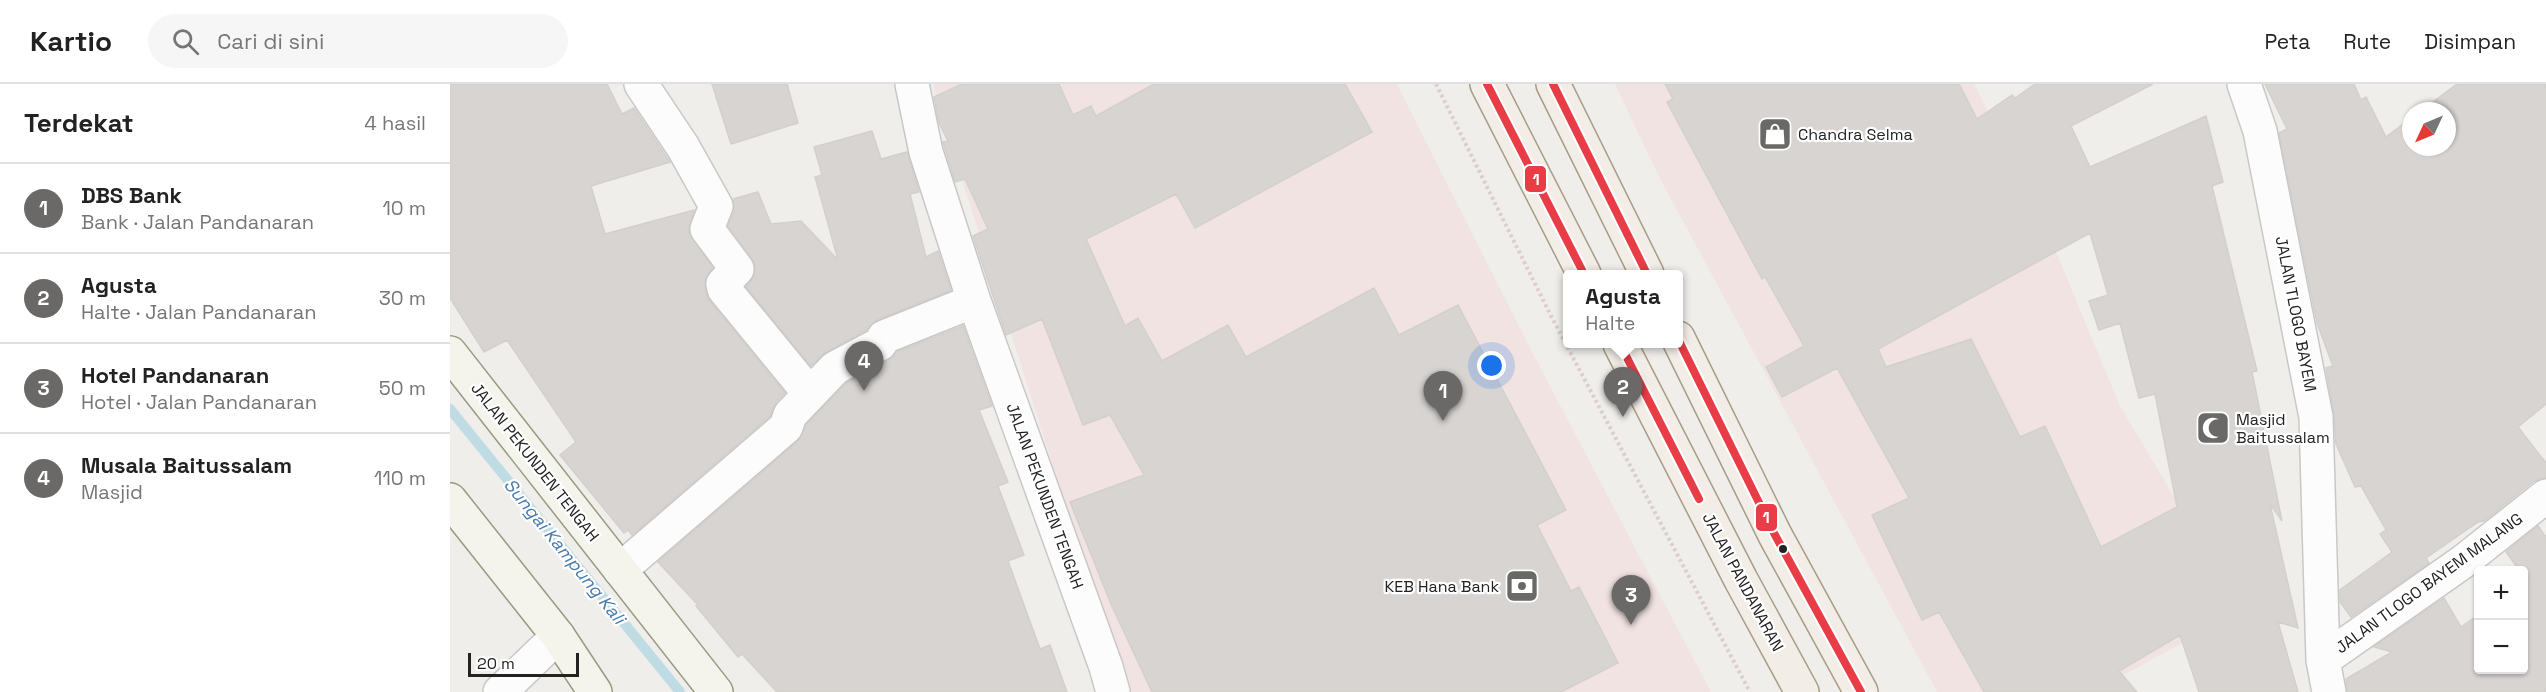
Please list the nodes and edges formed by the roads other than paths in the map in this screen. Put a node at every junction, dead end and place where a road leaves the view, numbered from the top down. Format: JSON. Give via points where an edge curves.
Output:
{"nodes":[{"id":1,"x":641,"y":84,"type":"edge"},
{"id":2,"x":912,"y":84,"type":"edge"},
{"id":3,"x":1487,"y":84,"type":"edge"},
{"id":4,"x":1553,"y":84,"type":"edge"},
{"id":5,"x":2244,"y":84,"type":"edge"},
{"id":6,"x":1582,"y":270,"type":"edge"},
{"id":7,"x":1645,"y":270,"type":"edge"},
{"id":8,"x":974,"y":301,"type":"junction"},
{"id":9,"x":1622,"y":348,"type":"edge"},
{"id":10,"x":1683,"y":348,"type":"edge"},
{"id":11,"x":450,"y":353,"type":"edge"},
{"id":12,"x":810,"y":394,"type":"junction"},
{"id":13,"x":450,"y":500,"type":"edge"},
{"id":14,"x":2542,"y":508,"type":"edge"},
{"id":15,"x":620,"y":570,"type":"junction"},
{"id":16,"x":558,"y":636,"type":"junction"},
{"id":17,"x":2324,"y":660,"type":"junction"},
{"id":18,"x":500,"y":692,"type":"edge"},
{"id":19,"x":596,"y":692,"type":"edge"},
{"id":20,"x":716,"y":692,"type":"edge"},
{"id":21,"x":1113,"y":692,"type":"edge"},
{"id":22,"x":1802,"y":692,"type":"edge"},
{"id":23,"x":1861,"y":692,"type":"edge"},
{"id":24,"x":2329,"y":692,"type":"edge"}],
"edges":[{"from":1,"to":12,"type":"street","via":[[716,206],[707,229],[737,269],[723,284],[724,289]]},
{"from":2,"to":8,"type":"street","name":"JALAN PEKUNDEN TENGAH","via":[[926,152]]},
{"from":3,"to":6,"type":"main road"},
{"from":4,"to":7,"type":"main road"},
{"from":5,"to":17,"type":"street","name":"JALAN TLOGO BAYEM","via":[[2260,131],[2316,417]]},
{"from":8,"to":12,"type":"street","via":[[884,337],[880,344],[835,368]]},
{"from":8,"to":21,"type":"street","name":"JALAN PEKUNDEN TENGAH"},
{"from":9,"to":22,"type":"main road","name":"JALAN PANDANARAN"},
{"from":10,"to":23,"type":"main road","via":[[1775,535]]},
{"from":11,"to":15,"type":"main road","name":"JALAN PEKUNDEN TENGAH"},
{"from":12,"to":15,"type":"street","via":[[790,415],[786,428]]},
{"from":13,"to":16,"type":"main road"},
{"from":14,"to":17,"type":"street","name":"JALAN TLOGO BAYEM MALANG"},
{"from":15,"to":20,"type":"main road","name":"JALAN PEKUNDEN TENGAH"},
{"from":16,"to":18,"type":"street"},
{"from":16,"to":19,"type":"main road"},
{"from":17,"to":24,"type":"street","name":"JALAN TLOGO BAYEM"}]}
